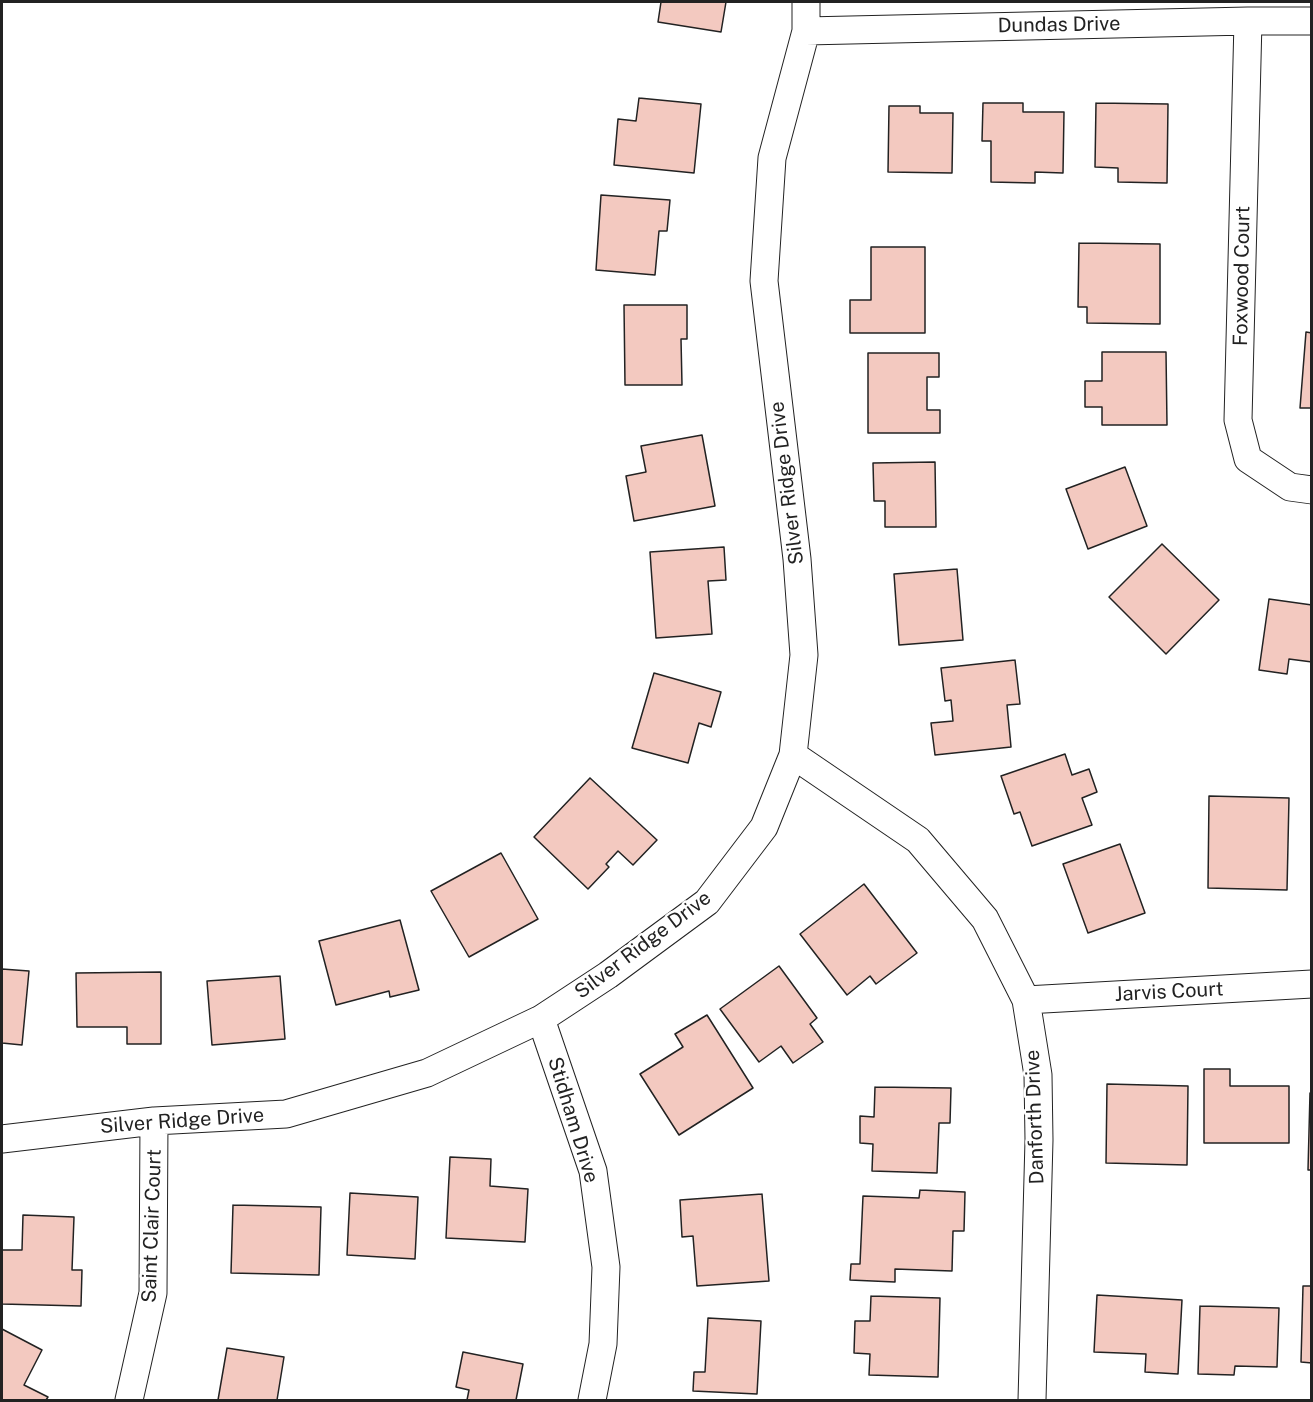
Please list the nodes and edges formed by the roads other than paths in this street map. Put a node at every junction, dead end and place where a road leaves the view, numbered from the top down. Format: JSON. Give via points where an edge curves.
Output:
{"nodes":[{"id":1,"x":806,"y":2,"type":"edge"},
{"id":2,"x":1248,"y":21,"type":"junction"},
{"id":3,"x":1311,"y":21,"type":"edge"},
{"id":4,"x":806,"y":31,"type":"junction"},
{"id":5,"x":1311,"y":490,"type":"edge"},
{"id":6,"x":793,"y":755,"type":"junction"},
{"id":7,"x":1311,"y":984,"type":"edge"},
{"id":8,"x":1026,"y":1000,"type":"junction"},
{"id":9,"x":541,"y":1019,"type":"junction"},
{"id":10,"x":154,"y":1121,"type":"junction"},
{"id":11,"x":2,"y":1139,"type":"edge"},
{"id":12,"x":129,"y":1401,"type":"edge"},
{"id":13,"x":592,"y":1401,"type":"edge"},
{"id":14,"x":1032,"y":1401,"type":"edge"}],
"edges":[{"from":1,"to":4,"type":"street","name":"Silver Ridge Drive"},
{"from":2,"to":3,"type":"street","name":"Dundas Drive"},
{"from":2,"to":4,"type":"street","name":"Dundas Drive"},
{"from":2,"to":5,"type":"street","name":"Foxwood Court","via":[[1238,420],[1248,459],[1290,488]]},
{"from":4,"to":6,"type":"street","name":"Silver Ridge Drive","via":[[772,158],[764,281],[797,559],[804,655]]},
{"from":6,"to":8,"type":"street","name":"Danforth Drive","via":[[918,840],[985,919]]},
{"from":6,"to":9,"type":"street","name":"Silver Ridge Drive","via":[[764,827],[707,902]]},
{"from":7,"to":8,"type":"street","name":"Jarvis Court"},
{"from":8,"to":14,"type":"street","name":"Danforth Drive","via":[[1038,1075],[1039,1140]]},
{"from":9,"to":10,"type":"street","name":"Silver Ridge Drive","via":[[427,1073],[286,1114]]},
{"from":9,"to":13,"type":"street","name":"Stidham Drive","via":[[593,1171],[606,1267],[603,1344]]},
{"from":10,"to":11,"type":"street","name":"Silver Ridge Drive"},
{"from":10,"to":12,"type":"street","name":"Saint Clair Court","via":[[153,1293]]}]}
